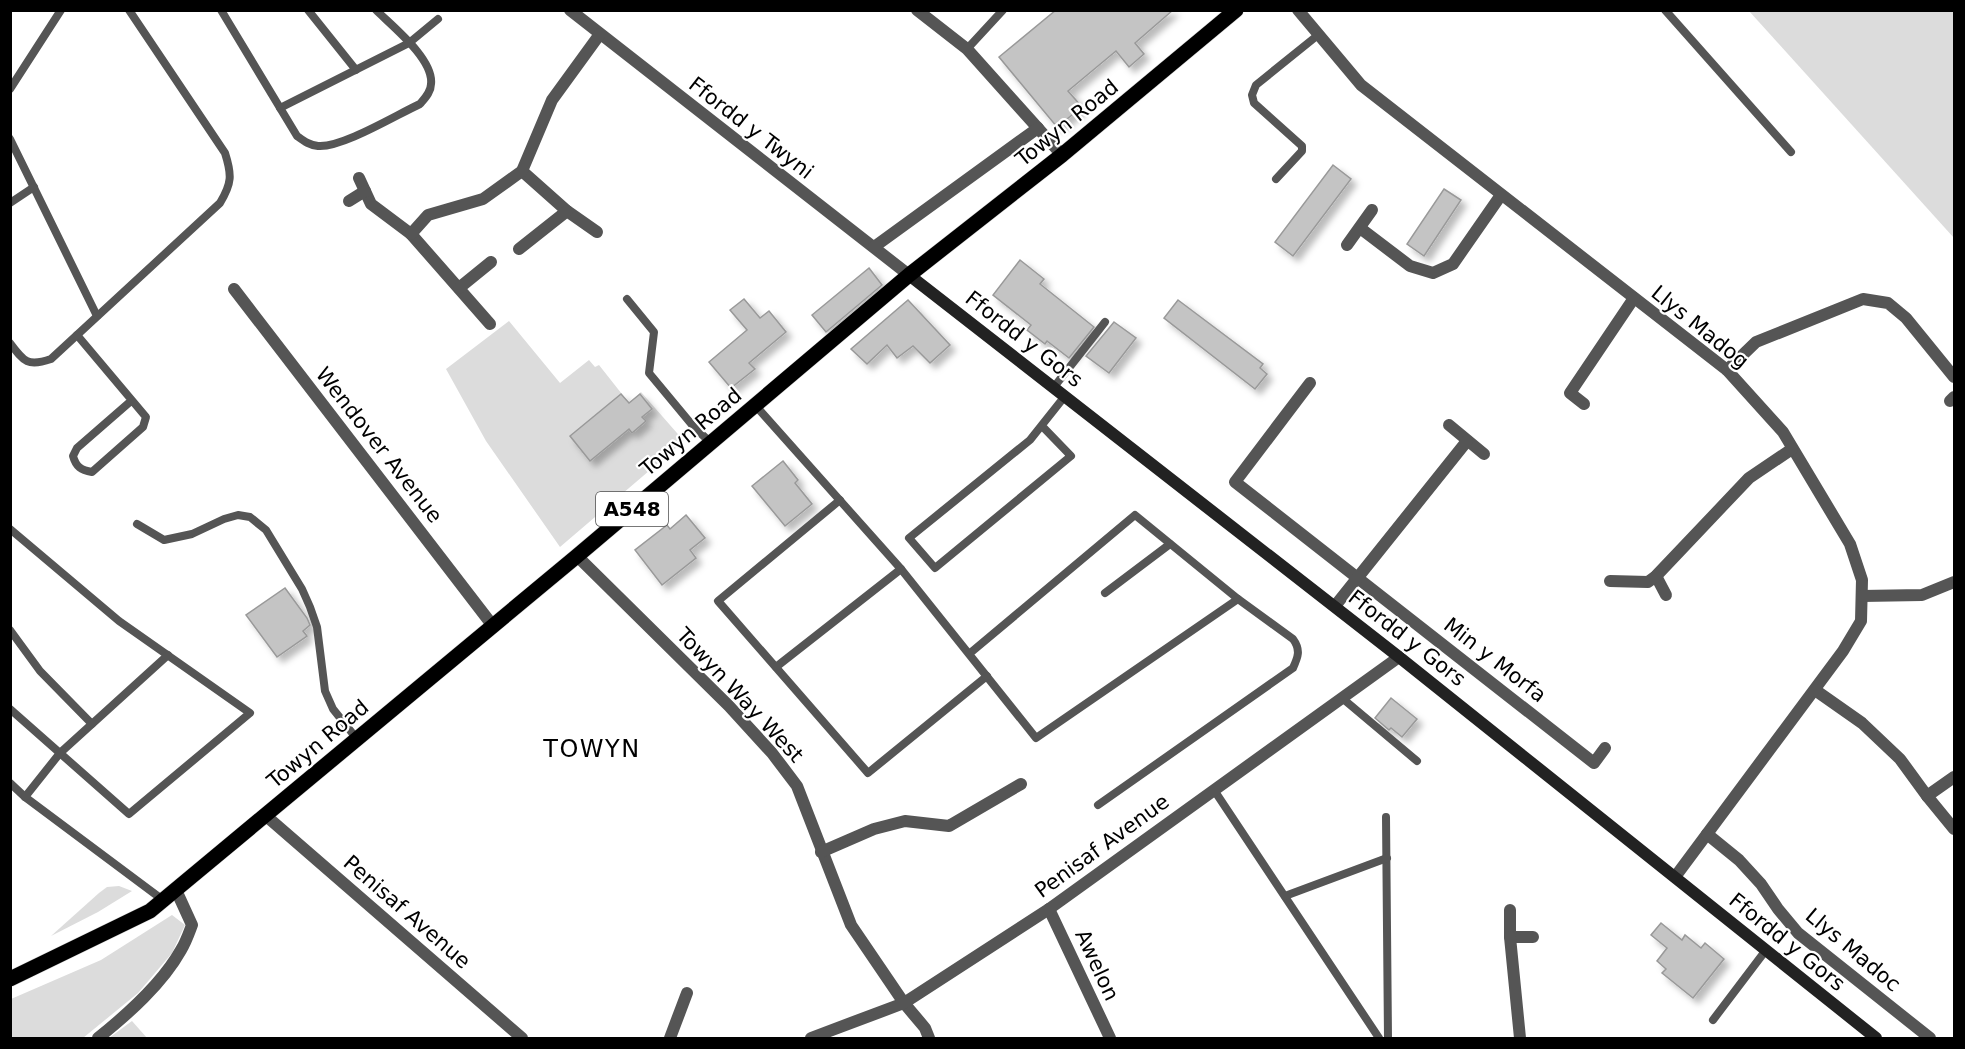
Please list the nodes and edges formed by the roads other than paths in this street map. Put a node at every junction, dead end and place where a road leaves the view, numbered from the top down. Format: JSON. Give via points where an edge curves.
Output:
{"nodes":[{"id":1,"x":61,"y":10,"type":"edge"},
{"id":2,"x":129,"y":10,"type":"edge"},
{"id":3,"x":221,"y":10,"type":"edge"},
{"id":4,"x":308,"y":10,"type":"edge"},
{"id":5,"x":376,"y":10,"type":"edge"},
{"id":6,"x":570,"y":10,"type":"edge"},
{"id":7,"x":917,"y":10,"type":"edge"},
{"id":8,"x":1003,"y":10,"type":"edge"},
{"id":9,"x":1236,"y":10,"type":"edge"},
{"id":10,"x":1298,"y":10,"type":"edge"},
{"id":11,"x":1665,"y":10,"type":"edge"},
{"id":12,"x":438,"y":19,"type":"dead end"},
{"id":13,"x":600,"y":34,"type":"junction"},
{"id":14,"x":1318,"y":34,"type":"junction"},
{"id":15,"x":409,"y":43,"type":"junction"},
{"id":16,"x":967,"y":49,"type":"junction"},
{"id":17,"x":356,"y":70,"type":"junction"},
{"id":18,"x":10,"y":89,"type":"edge"},
{"id":19,"x":280,"y":108,"type":"junction"},
{"id":20,"x":1038,"y":128,"type":"junction"},
{"id":21,"x":10,"y":139,"type":"edge"},
{"id":22,"x":1791,"y":152,"type":"dead end"},
{"id":23,"x":1062,"y":155,"type":"junction"},
{"id":24,"x":522,"y":171,"type":"junction"},
{"id":25,"x":359,"y":178,"type":"dead end"},
{"id":26,"x":1276,"y":179,"type":"dead end"},
{"id":27,"x":34,"y":187,"type":"junction"},
{"id":28,"x":365,"y":191,"type":"junction"},
{"id":29,"x":1502,"y":195,"type":"junction"},
{"id":30,"x":350,"y":201,"type":"dead end"},
{"id":31,"x":10,"y":203,"type":"edge"},
{"id":32,"x":1372,"y":210,"type":"dead end"},
{"id":33,"x":567,"y":211,"type":"junction"},
{"id":34,"x":1360,"y":228,"type":"junction"},
{"id":35,"x":597,"y":232,"type":"dead end"},
{"id":36,"x":411,"y":234,"type":"junction"},
{"id":37,"x":1347,"y":245,"type":"dead end"},
{"id":38,"x":874,"y":247,"type":"junction"},
{"id":39,"x":519,"y":249,"type":"dead end"},
{"id":40,"x":490,"y":262,"type":"dead end"},
{"id":41,"x":909,"y":275,"type":"junction"},
{"id":42,"x":459,"y":288,"type":"junction"},
{"id":43,"x":234,"y":289,"type":"dead end"},
{"id":44,"x":1634,"y":298,"type":"junction"},
{"id":45,"x":627,"y":299,"type":"dead end"},
{"id":46,"x":97,"y":316,"type":"junction"},
{"id":47,"x":1105,"y":322,"type":"dead end"},
{"id":48,"x":490,"y":324,"type":"dead end"},
{"id":49,"x":77,"y":335,"type":"junction"},
{"id":50,"x":10,"y":343,"type":"edge"},
{"id":51,"x":1727,"y":370,"type":"junction"},
{"id":52,"x":1954,"y":377,"type":"edge"},
{"id":53,"x":1310,"y":383,"type":"dead end"},
{"id":54,"x":1054,"y":387,"type":"junction"},
{"id":55,"x":1065,"y":396,"type":"junction"},
{"id":56,"x":131,"y":401,"type":"junction"},
{"id":57,"x":1584,"y":404,"type":"dead end"},
{"id":58,"x":755,"y":405,"type":"junction"},
{"id":59,"x":1449,"y":425,"type":"dead end"},
{"id":60,"x":1042,"y":426,"type":"junction"},
{"id":61,"x":1467,"y":441,"type":"junction"},
{"id":62,"x":711,"y":443,"type":"junction"},
{"id":63,"x":1792,"y":449,"type":"junction"},
{"id":64,"x":1484,"y":454,"type":"dead end"},
{"id":65,"x":840,"y":500,"type":"junction"},
{"id":66,"x":137,"y":524,"type":"dead end"},
{"id":67,"x":10,"y":529,"type":"edge"},
{"id":68,"x":1170,"y":544,"type":"junction"},
{"id":69,"x":577,"y":556,"type":"junction"},
{"id":70,"x":901,"y":569,"type":"junction"},
{"id":71,"x":1656,"y":576,"type":"junction"},
{"id":72,"x":1358,"y":578,"type":"junction"},
{"id":73,"x":1610,"y":581,"type":"dead end"},
{"id":74,"x":1954,"y":582,"type":"edge"},
{"id":75,"x":1105,"y":593,"type":"dead end"},
{"id":76,"x":1666,"y":595,"type":"dead end"},
{"id":77,"x":1862,"y":596,"type":"junction"},
{"id":78,"x":1238,"y":599,"type":"junction"},
{"id":79,"x":1335,"y":606,"type":"junction"},
{"id":80,"x":493,"y":626,"type":"junction"},
{"id":81,"x":10,"y":630,"type":"edge"},
{"id":82,"x":969,"y":654,"type":"junction"},
{"id":83,"x":168,"y":655,"type":"junction"},
{"id":84,"x":1399,"y":657,"type":"junction"},
{"id":85,"x":776,"y":667,"type":"junction"},
{"id":86,"x":987,"y":676,"type":"junction"},
{"id":87,"x":1815,"y":690,"type":"junction"},
{"id":88,"x":1342,"y":698,"type":"junction"},
{"id":89,"x":10,"y":709,"type":"edge"},
{"id":90,"x":92,"y":724,"type":"junction"},
{"id":91,"x":357,"y":740,"type":"junction"},
{"id":92,"x":1605,"y":748,"type":"dead end"},
{"id":93,"x":60,"y":753,"type":"junction"},
{"id":94,"x":1417,"y":761,"type":"dead end"},
{"id":95,"x":1954,"y":777,"type":"edge"},
{"id":96,"x":10,"y":783,"type":"edge"},
{"id":97,"x":1021,"y":784,"type":"dead end"},
{"id":98,"x":1214,"y":790,"type":"junction"},
{"id":99,"x":1927,"y":796,"type":"junction"},
{"id":100,"x":26,"y":797,"type":"junction"},
{"id":101,"x":1098,"y":805,"type":"dead end"},
{"id":102,"x":265,"y":815,"type":"junction"},
{"id":103,"x":1386,"y":817,"type":"dead end"},
{"id":104,"x":1954,"y":829,"type":"edge"},
{"id":105,"x":1707,"y":834,"type":"junction"},
{"id":106,"x":821,"y":852,"type":"junction"},
{"id":107,"x":1387,"y":858,"type":"junction"},
{"id":108,"x":1675,"y":877,"type":"junction"},
{"id":109,"x":176,"y":890,"type":"junction"},
{"id":110,"x":1284,"y":896,"type":"junction"},
{"id":111,"x":163,"y":900,"type":"junction"},
{"id":112,"x":1048,"y":909,"type":"junction"},
{"id":113,"x":1510,"y":910,"type":"dead end"},
{"id":114,"x":1510,"y":937,"type":"junction"},
{"id":115,"x":1533,"y":937,"type":"dead end"},
{"id":116,"x":1766,"y":950,"type":"junction"},
{"id":117,"x":10,"y":979,"type":"edge"},
{"id":118,"x":687,"y":993,"type":"dead end"},
{"id":119,"x":904,"y":1003,"type":"junction"},
{"id":120,"x":1713,"y":1020,"type":"dead end"},
{"id":121,"x":100,"y":1038,"type":"edge"},
{"id":122,"x":522,"y":1038,"type":"edge"},
{"id":123,"x":670,"y":1038,"type":"edge"},
{"id":124,"x":811,"y":1038,"type":"edge"},
{"id":125,"x":930,"y":1038,"type":"edge"},
{"id":126,"x":1110,"y":1038,"type":"edge"},
{"id":127,"x":1379,"y":1038,"type":"edge"},
{"id":128,"x":1388,"y":1038,"type":"edge"},
{"id":129,"x":1520,"y":1038,"type":"edge"},
{"id":130,"x":1876,"y":1038,"type":"edge"},
{"id":131,"x":1930,"y":1038,"type":"edge"}],
"edges":[{"from":1,"to":18,"type":"lane"},
{"from":2,"to":46,"type":"lane","via":[[225,153],[231,178],[220,203]]},
{"from":3,"to":19,"type":"lane"},
{"from":4,"to":17,"type":"lane"},
{"from":5,"to":15,"type":"lane"},
{"from":6,"to":13,"type":"street","name":"Ffordd y Twyni"},
{"from":7,"to":16,"type":"street"},
{"from":8,"to":16,"type":"lane"},
{"from":9,"to":23,"type":"main road","name":"Towyn Road","number":"A548"},
{"from":10,"to":14,"type":"street","name":"Llys Madog"},
{"from":11,"to":22,"type":"lane"},
{"from":12,"to":15,"type":"lane"},
{"from":13,"to":24,"type":"street","via":[[552,100]]},
{"from":13,"to":38,"type":"street","name":"Ffordd y Twyni"},
{"from":14,"to":26,"type":"lane","via":[[1256,85],[1252,95],[1254,103],[1302,146],[1302,152]]},
{"from":14,"to":29,"type":"street","name":"Llys Madog","via":[[1361,85]]},
{"from":15,"to":17,"type":"lane"},
{"from":15,"to":19,"type":"lane","via":[[430,73],[427,97],[420,104],[336,144],[319,146],[297,136]]},
{"from":16,"to":20,"type":"street"},
{"from":17,"to":19,"type":"lane"},
{"from":20,"to":23,"type":"street"},
{"from":20,"to":38,"type":"street"},
{"from":21,"to":27,"type":"lane"},
{"from":23,"to":41,"type":"main road","name":"Towyn Road","number":"A548"},
{"from":24,"to":33,"type":"street"},
{"from":24,"to":36,"type":"street","via":[[483,199],[428,215]]},
{"from":25,"to":28,"type":"street"},
{"from":27,"to":31,"type":"lane"},
{"from":27,"to":46,"type":"lane"},
{"from":28,"to":30,"type":"street"},
{"from":28,"to":36,"type":"street","via":[[371,204]]},
{"from":29,"to":34,"type":"street","via":[[1453,264],[1433,273],[1410,266]]},
{"from":29,"to":44,"type":"street","name":"Llys Madog"},
{"from":32,"to":34,"type":"street"},
{"from":33,"to":35,"type":"street"},
{"from":33,"to":39,"type":"street"},
{"from":34,"to":37,"type":"street"},
{"from":36,"to":42,"type":"street"},
{"from":38,"to":41,"type":"street","name":"Ffordd y Twyni"},
{"from":40,"to":42,"type":"street"},
{"from":41,"to":54,"type":"street","name":"Ffordd y Gors"},
{"from":41,"to":58,"type":"main road","name":"Towyn Road","number":"A548"},
{"from":42,"to":48,"type":"street"},
{"from":43,"to":80,"type":"street","name":"Wendover Avenue"},
{"from":44,"to":51,"type":"street","name":"Llys Madog"},
{"from":44,"to":57,"type":"street","via":[[1570,393]]},
{"from":45,"to":62,"type":"lane","via":[[654,332],[649,373]]},
{"from":46,"to":49,"type":"lane"},
{"from":47,"to":54,"type":"lane"},
{"from":49,"to":50,"type":"lane","via":[[51,359],[39,364],[21,358]]},
{"from":49,"to":56,"type":"lane"},
{"from":51,"to":52,"type":"street","via":[[1756,342],[1863,299],[1888,303],[1906,318]]},
{"from":51,"to":63,"type":"street","name":"Llys Madog","via":[[1782,432]]},
{"from":53,"to":72,"type":"street","name":"Min y Morfa","via":[[1235,482]]},
{"from":54,"to":55,"type":"street","name":"Ffordd y Gors"},
{"from":55,"to":60,"type":"lane"},
{"from":55,"to":79,"type":"street","name":"Ffordd y Gors"},
{"from":56,"to":56,"type":"lane","via":[[146,417],[143,427],[92,472],[84,471],[75,464],[77,448]]},
{"from":58,"to":62,"type":"main road","name":"Towyn Road","number":"A548"},
{"from":58,"to":65,"type":"lane"},
{"from":59,"to":61,"type":"street"},
{"from":60,"to":60,"type":"lane","via":[[909,538],[935,568],[1071,456]]},
{"from":61,"to":64,"type":"street"},
{"from":61,"to":72,"type":"street"},
{"from":62,"to":69,"type":"main road","name":"Towyn Road","number":"A548"},
{"from":63,"to":71,"type":"street","via":[[1749,478]]},
{"from":63,"to":77,"type":"street","name":"Llys Madog","via":[[1850,544],[1862,580]]},
{"from":65,"to":70,"type":"lane"},
{"from":65,"to":85,"type":"lane","via":[[718,601]]},
{"from":66,"to":91,"type":"lane","via":[[164,540],[192,534],[238,515],[250,517],[266,530],[310,607],[317,627],[325,691],[333,709]]},
{"from":67,"to":83,"type":"lane","via":[[119,621]]},
{"from":68,"to":75,"type":"lane"},
{"from":68,"to":78,"type":"lane"},
{"from":68,"to":82,"type":"lane","via":[[1136,515]]},
{"from":69,"to":80,"type":"main road","name":"Towyn Road","number":"A548"},
{"from":69,"to":106,"type":"street","name":"Towyn Way West","via":[[729,706],[771,753],[797,786]]},
{"from":70,"to":82,"type":"lane"},
{"from":70,"to":85,"type":"lane"},
{"from":71,"to":73,"type":"street","via":[[1648,582]]},
{"from":71,"to":76,"type":"street"},
{"from":72,"to":79,"type":"street"},
{"from":72,"to":92,"type":"street","name":"Min y Morfa","via":[[1594,763]]},
{"from":74,"to":77,"type":"street","via":[[1922,595]]},
{"from":77,"to":87,"type":"street","name":"Llys Madog","via":[[1861,621]]},
{"from":78,"to":86,"type":"lane","via":[[1036,738]]},
{"from":78,"to":101,"type":"lane","via":[[1293,639],[1299,651],[1293,668]]},
{"from":79,"to":84,"type":"street","name":"Ffordd y Gors"},
{"from":80,"to":91,"type":"main road","name":"Towyn Road","number":"A548"},
{"from":81,"to":90,"type":"lane","via":[[40,671]]},
{"from":82,"to":86,"type":"lane"},
{"from":83,"to":90,"type":"lane"},
{"from":83,"to":93,"type":"lane","via":[[250,713],[129,814]]},
{"from":84,"to":88,"type":"street","name":"Penisaf Avenue"},
{"from":84,"to":108,"type":"street","name":"Ffordd y Gors"},
{"from":85,"to":86,"type":"lane","via":[[868,773]]},
{"from":87,"to":99,"type":"street","via":[[1862,723],[1900,759]]},
{"from":87,"to":105,"type":"street","name":"Llys Madog"},
{"from":88,"to":94,"type":"lane"},
{"from":88,"to":98,"type":"street","name":"Penisaf Avenue"},
{"from":89,"to":93,"type":"lane"},
{"from":90,"to":93,"type":"lane"},
{"from":91,"to":102,"type":"main road","name":"Towyn Road","number":"A548"},
{"from":93,"to":100,"type":"lane"},
{"from":95,"to":99,"type":"street"},
{"from":96,"to":100,"type":"lane"},
{"from":97,"to":106,"type":"street","via":[[949,826],[905,821],[874,829]]},
{"from":98,"to":110,"type":"lane"},
{"from":98,"to":112,"type":"street","name":"Penisaf Avenue"},
{"from":99,"to":104,"type":"street"},
{"from":100,"to":111,"type":"lane"},
{"from":102,"to":109,"type":"main road","name":"Towyn Road","number":"A548"},
{"from":102,"to":122,"type":"street","name":"Penisaf Avenue"},
{"from":103,"to":107,"type":"lane"},
{"from":105,"to":108,"type":"street","name":"Llys Madog"},
{"from":105,"to":131,"type":"street","name":"Llys Madoc","via":[[1739,860],[1798,933]]},
{"from":106,"to":119,"type":"street","name":"Towyn Way West","via":[[851,925]]},
{"from":107,"to":110,"type":"lane"},
{"from":107,"to":128,"type":"lane"},
{"from":108,"to":116,"type":"street","name":"Ffordd y Gors"},
{"from":109,"to":111,"type":"main road","name":"Towyn Road","number":"A548"},
{"from":109,"to":121,"type":"street","via":[[192,925],[182,949],[166,972]]},
{"from":110,"to":127,"type":"lane"},
{"from":111,"to":117,"type":"main road","name":"Towyn Road","number":"A548","via":[[150,911]]},
{"from":112,"to":119,"type":"street","name":"Penisaf Avenue"},
{"from":112,"to":126,"type":"street","name":"Awelon"},
{"from":113,"to":114,"type":"street"},
{"from":114,"to":115,"type":"street"},
{"from":114,"to":129,"type":"street"},
{"from":116,"to":120,"type":"lane"},
{"from":116,"to":130,"type":"street","name":"Ffordd y Gors"},
{"from":118,"to":123,"type":"street"},
{"from":119,"to":124,"type":"street","name":"Penisaf Avenue"},
{"from":119,"to":125,"type":"street","name":"Towyn Way West"}]}
